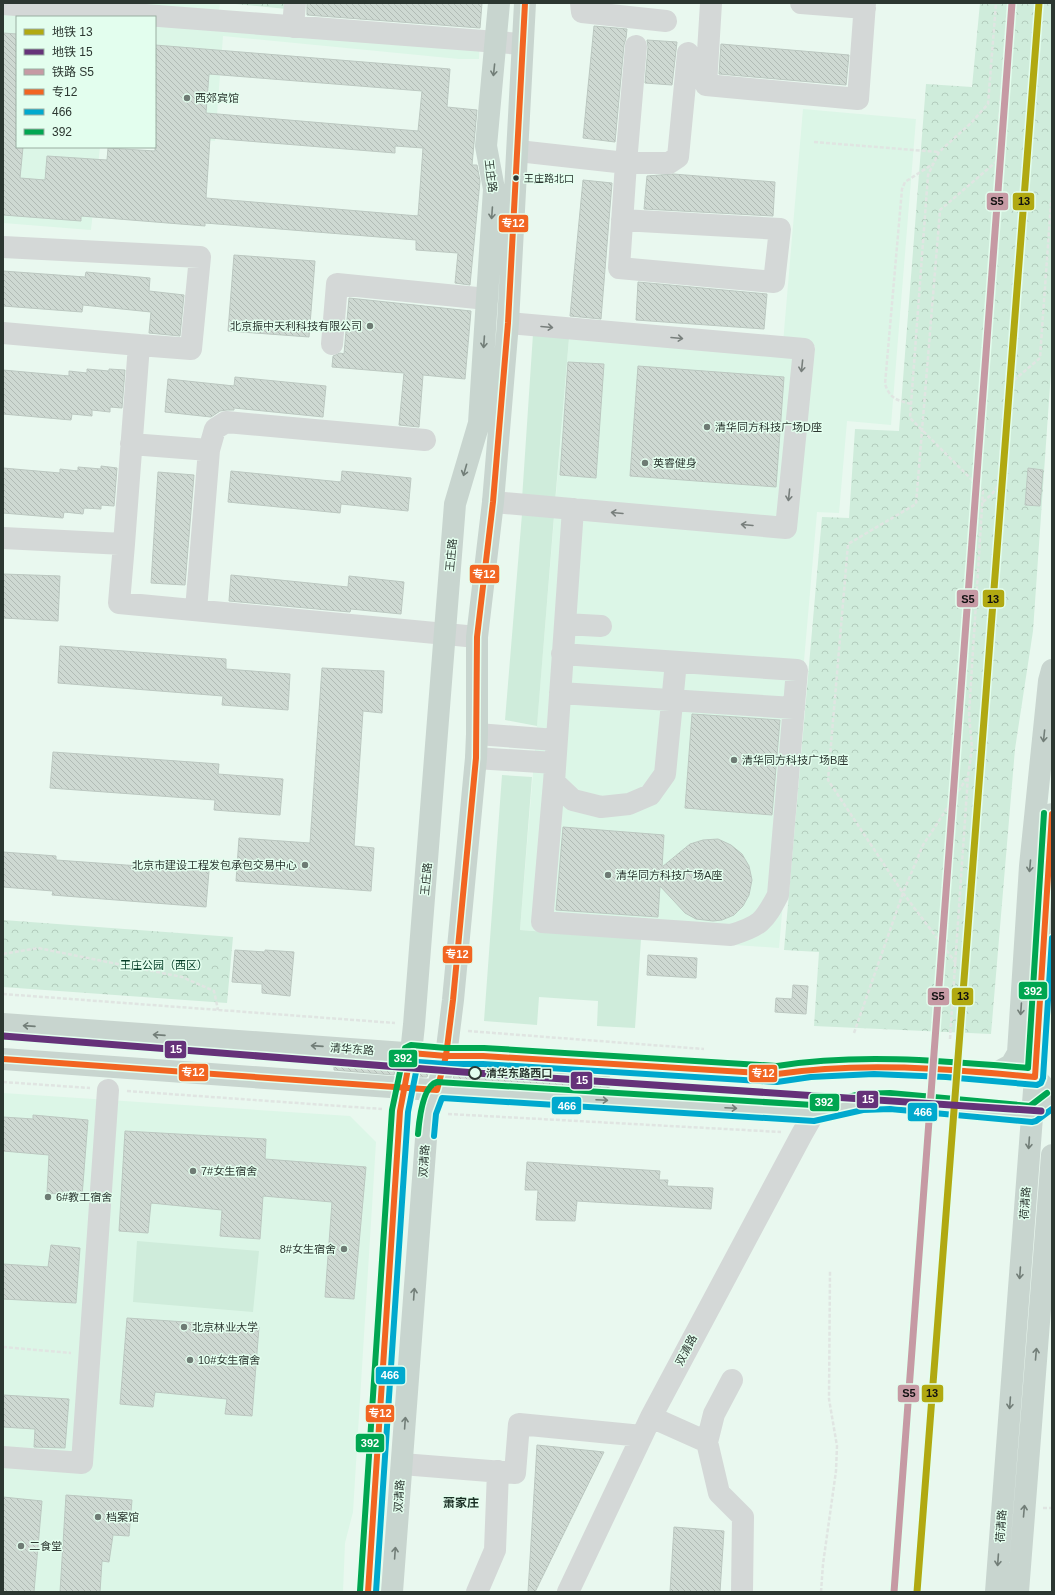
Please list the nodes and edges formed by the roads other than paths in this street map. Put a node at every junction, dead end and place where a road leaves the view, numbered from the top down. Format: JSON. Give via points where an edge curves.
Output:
{"nodes":[{"id":1,"x":294,"y":3,"type":"edge"},
{"id":2,"x":499,"y":3,"type":"edge"},
{"id":3,"x":525,"y":3,"type":"edge"},
{"id":4,"x":581,"y":3,"type":"edge"},
{"id":5,"x":711,"y":3,"type":"edge"},
{"id":6,"x":801,"y":3,"type":"edge"},
{"id":7,"x":3,"y":4,"type":"edge"},
{"id":8,"x":865,"y":5,"type":"edge"},
{"id":9,"x":154,"y":16,"type":"edge"},
{"id":10,"x":156,"y":16,"type":"edge"},
{"id":11,"x":666,"y":21,"type":"dead end"},
{"id":12,"x":292,"y":27,"type":"junction"},
{"id":13,"x":497,"y":43,"type":"junction"},
{"id":14,"x":522,"y":44,"type":"junction"},
{"id":15,"x":636,"y":46,"type":"dead end"},
{"id":16,"x":688,"y":52,"type":"dead end"},
{"id":17,"x":518,"y":151,"type":"junction"},
{"id":18,"x":626,"y":163,"type":"junction"},
{"id":19,"x":622,"y":220,"type":"junction"},
{"id":20,"x":3,"y":247,"type":"edge"},
{"id":21,"x":487,"y":299,"type":"junction"},
{"id":22,"x":508,"y":323,"type":"junction"},
{"id":23,"x":3,"y":333,"type":"edge"},
{"id":24,"x":332,"y":344,"type":"dead end"},
{"id":25,"x":139,"y":345,"type":"junction"},
{"id":26,"x":425,"y":440,"type":"dead end"},
{"id":27,"x":131,"y":444,"type":"junction"},
{"id":28,"x":209,"y":450,"type":"junction"},
{"id":29,"x":493,"y":502,"type":"junction"},
{"id":30,"x":572,"y":509,"type":"junction"},
{"id":31,"x":3,"y":538,"type":"edge"},
{"id":32,"x":124,"y":544,"type":"junction"},
{"id":33,"x":196,"y":610,"type":"junction"},
{"id":34,"x":565,"y":624,"type":"junction"},
{"id":35,"x":601,"y":626,"type":"dead end"},
{"id":36,"x":444,"y":635,"type":"junction"},
{"id":37,"x":477,"y":637,"type":"junction"},
{"id":38,"x":562,"y":654,"type":"junction"},
{"id":39,"x":676,"y":662,"type":"junction"},
{"id":40,"x":1052,"y":670,"type":"edge"},
{"id":41,"x":560,"y":693,"type":"junction"},
{"id":42,"x":673,"y":700,"type":"junction"},
{"id":43,"x":794,"y":708,"type":"junction"},
{"id":44,"x":477,"y":734,"type":"junction"},
{"id":45,"x":556,"y":740,"type":"junction"},
{"id":46,"x":476,"y":758,"type":"junction"},
{"id":47,"x":554,"y":773,"type":"junction"},
{"id":48,"x":1052,"y":814,"type":"edge"},
{"id":49,"x":3,"y":1024,"type":"edge"},
{"id":50,"x":411,"y":1053,"type":"junction"},
{"id":51,"x":446,"y":1056,"type":"junction"},
{"id":52,"x":3,"y":1059,"type":"edge"},
{"id":53,"x":996,"y":1073,"type":"junction"},
{"id":54,"x":1035,"y":1077,"type":"junction"},
{"id":55,"x":404,"y":1088,"type":"junction"},
{"id":56,"x":108,"y":1090,"type":"road end"},
{"id":57,"x":437,"y":1090,"type":"junction"},
{"id":58,"x":1052,"y":1096,"type":"edge"},
{"id":59,"x":1052,"y":1099,"type":"edge"},
{"id":60,"x":814,"y":1113,"type":"junction"},
{"id":61,"x":1032,"y":1114,"type":"junction"},
{"id":62,"x":1052,"y":1155,"type":"edge"},
{"id":63,"x":732,"y":1380,"type":"dead end"},
{"id":64,"x":651,"y":1417,"type":"junction"},
{"id":65,"x":642,"y":1436,"type":"junction"},
{"id":66,"x":707,"y":1442,"type":"junction"},
{"id":67,"x":3,"y":1457,"type":"edge"},
{"id":68,"x":402,"y":1464,"type":"junction"},
{"id":69,"x":498,"y":1471,"type":"junction"},
{"id":70,"x":368,"y":1592,"type":"edge"},
{"id":71,"x":392,"y":1592,"type":"edge"},
{"id":72,"x":477,"y":1592,"type":"edge"},
{"id":73,"x":568,"y":1592,"type":"edge"},
{"id":74,"x":742,"y":1592,"type":"edge"},
{"id":75,"x":996,"y":1592,"type":"edge"},
{"id":76,"x":1018,"y":1592,"type":"edge"}],
"edges":[{"from":1,"to":12,"type":"street"},
{"from":2,"to":13,"type":"main road","name":"王庄路"},
{"from":3,"to":14,"type":"main road","name":"王庄路"},
{"from":4,"to":11,"type":"street","via":[[582,12]]},
{"from":5,"to":8,"type":"street","via":[[706,85],[858,99]]},
{"from":6,"to":8,"type":"street"},
{"from":7,"to":9,"type":"street"},
{"from":10,"to":12,"type":"street"},
{"from":12,"to":13,"type":"street"},
{"from":13,"to":14,"type":"street"},
{"from":13,"to":21,"type":"main road","name":"王庄路","one_way":true,"via":[[486,146],[494,189]]},
{"from":14,"to":17,"type":"main road","name":"王庄路"},
{"from":15,"to":18,"type":"street"},
{"from":16,"to":18,"type":"street","via":[[678,157],[669,163]]},
{"from":17,"to":18,"type":"street"},
{"from":17,"to":22,"type":"main road","name":"王庄路"},
{"from":18,"to":19,"type":"street"},
{"from":19,"to":19,"type":"street","via":[[619,268],[774,282],[780,229]]},
{"from":20,"to":25,"type":"street","via":[[200,257],[192,349]]},
{"from":21,"to":24,"type":"street","via":[[337,284]]},
{"from":21,"to":36,"type":"main road","name":"王庄路","one_way":true,"via":[[479,423],[455,504]]},
{"from":22,"to":29,"type":"main road","name":"王庄路"},
{"from":22,"to":30,"type":"street","one_way":true,"via":[[804,349],[786,528]]},
{"from":23,"to":25,"type":"street"},
{"from":25,"to":27,"type":"street"},
{"from":26,"to":28,"type":"street","via":[[226,422],[215,429]]},
{"from":27,"to":28,"type":"street"},
{"from":27,"to":32,"type":"street"},
{"from":28,"to":33,"type":"street"},
{"from":29,"to":30,"type":"street"},
{"from":29,"to":37,"type":"main road","name":"王庄路"},
{"from":30,"to":34,"type":"street"},
{"from":31,"to":32,"type":"street"},
{"from":32,"to":33,"type":"street","via":[[119,603]]},
{"from":33,"to":36,"type":"street"},
{"from":34,"to":35,"type":"street"},
{"from":34,"to":38,"type":"street"},
{"from":36,"to":37,"type":"street"},
{"from":36,"to":50,"type":"main road","name":"王庄路"},
{"from":37,"to":44,"type":"main road","name":"王庄路"},
{"from":38,"to":39,"type":"street"},
{"from":38,"to":41,"type":"street"},
{"from":39,"to":42,"type":"street"},
{"from":39,"to":43,"type":"street","via":[[797,670]]},
{"from":40,"to":53,"type":"main road","one_way":true,"via":[[1030,866],[1018,1053],[1011,1065]]},
{"from":41,"to":42,"type":"street"},
{"from":41,"to":45,"type":"street"},
{"from":42,"to":43,"type":"street"},
{"from":42,"to":47,"type":"street","via":[[665,774],[650,795],[628,804],[602,807],[573,800]]},
{"from":43,"to":47,"type":"street","via":[[778,895],[767,916],[751,929],[731,935],[542,922]]},
{"from":44,"to":45,"type":"street"},
{"from":44,"to":46,"type":"main road","name":"王庄路"},
{"from":45,"to":47,"type":"street"},
{"from":46,"to":47,"type":"street"},
{"from":46,"to":51,"type":"main road","name":"王庄路"},
{"from":48,"to":54,"type":"main road","name":"荷清路"},
{"from":50,"to":49,"type":"main road","name":"清华东路","one_way":true},
{"from":50,"to":51,"type":"main road","name":"清华东路"},
{"from":50,"to":55,"type":"main road","name":"王庄路"},
{"from":51,"to":53,"type":"main road","name":"清华东路","via":[[483,1056],[777,1074],[810,1068],[874,1066]]},
{"from":51,"to":57,"type":"main road","name":"王庄路"},
{"from":52,"to":55,"type":"main road"},
{"from":53,"to":54,"type":"main road","name":"清华东路"},
{"from":54,"to":58,"type":"main road"},
{"from":54,"to":61,"type":"main road","name":"荷清路"},
{"from":55,"to":57,"type":"main road"},
{"from":55,"to":70,"type":"main road","name":"王庄路","via":[[400,1111]]},
{"from":56,"to":67,"type":"street","via":[[82,1463]]},
{"from":57,"to":60,"type":"main road","one_way":true},
{"from":68,"to":57,"type":"main road","name":"双清路","one_way":true,"via":[[428,1112]]},
{"from":59,"to":61,"type":"main road"},
{"from":60,"to":61,"type":"main road","via":[[862,1102],[890,1102]]},
{"from":60,"to":64,"type":"street","name":"双清路"},
{"from":61,"to":75,"type":"main road","name":"荷清路","one_way":true},
{"from":76,"to":62,"type":"main road","name":"荷清路","one_way":true},
{"from":63,"to":66,"type":"street","via":[[714,1414]]},
{"from":64,"to":65,"type":"street","name":"双清路"},
{"from":64,"to":66,"type":"street"},
{"from":65,"to":69,"type":"street","via":[[520,1424],[515,1473]]},
{"from":65,"to":73,"type":"street","name":"双清路"},
{"from":66,"to":74,"type":"street","via":[[719,1493],[743,1517]]},
{"from":68,"to":69,"type":"street"},
{"from":71,"to":68,"type":"main road","name":"双清路","one_way":true},
{"from":69,"to":72,"type":"street","via":[[495,1550]]}]}
